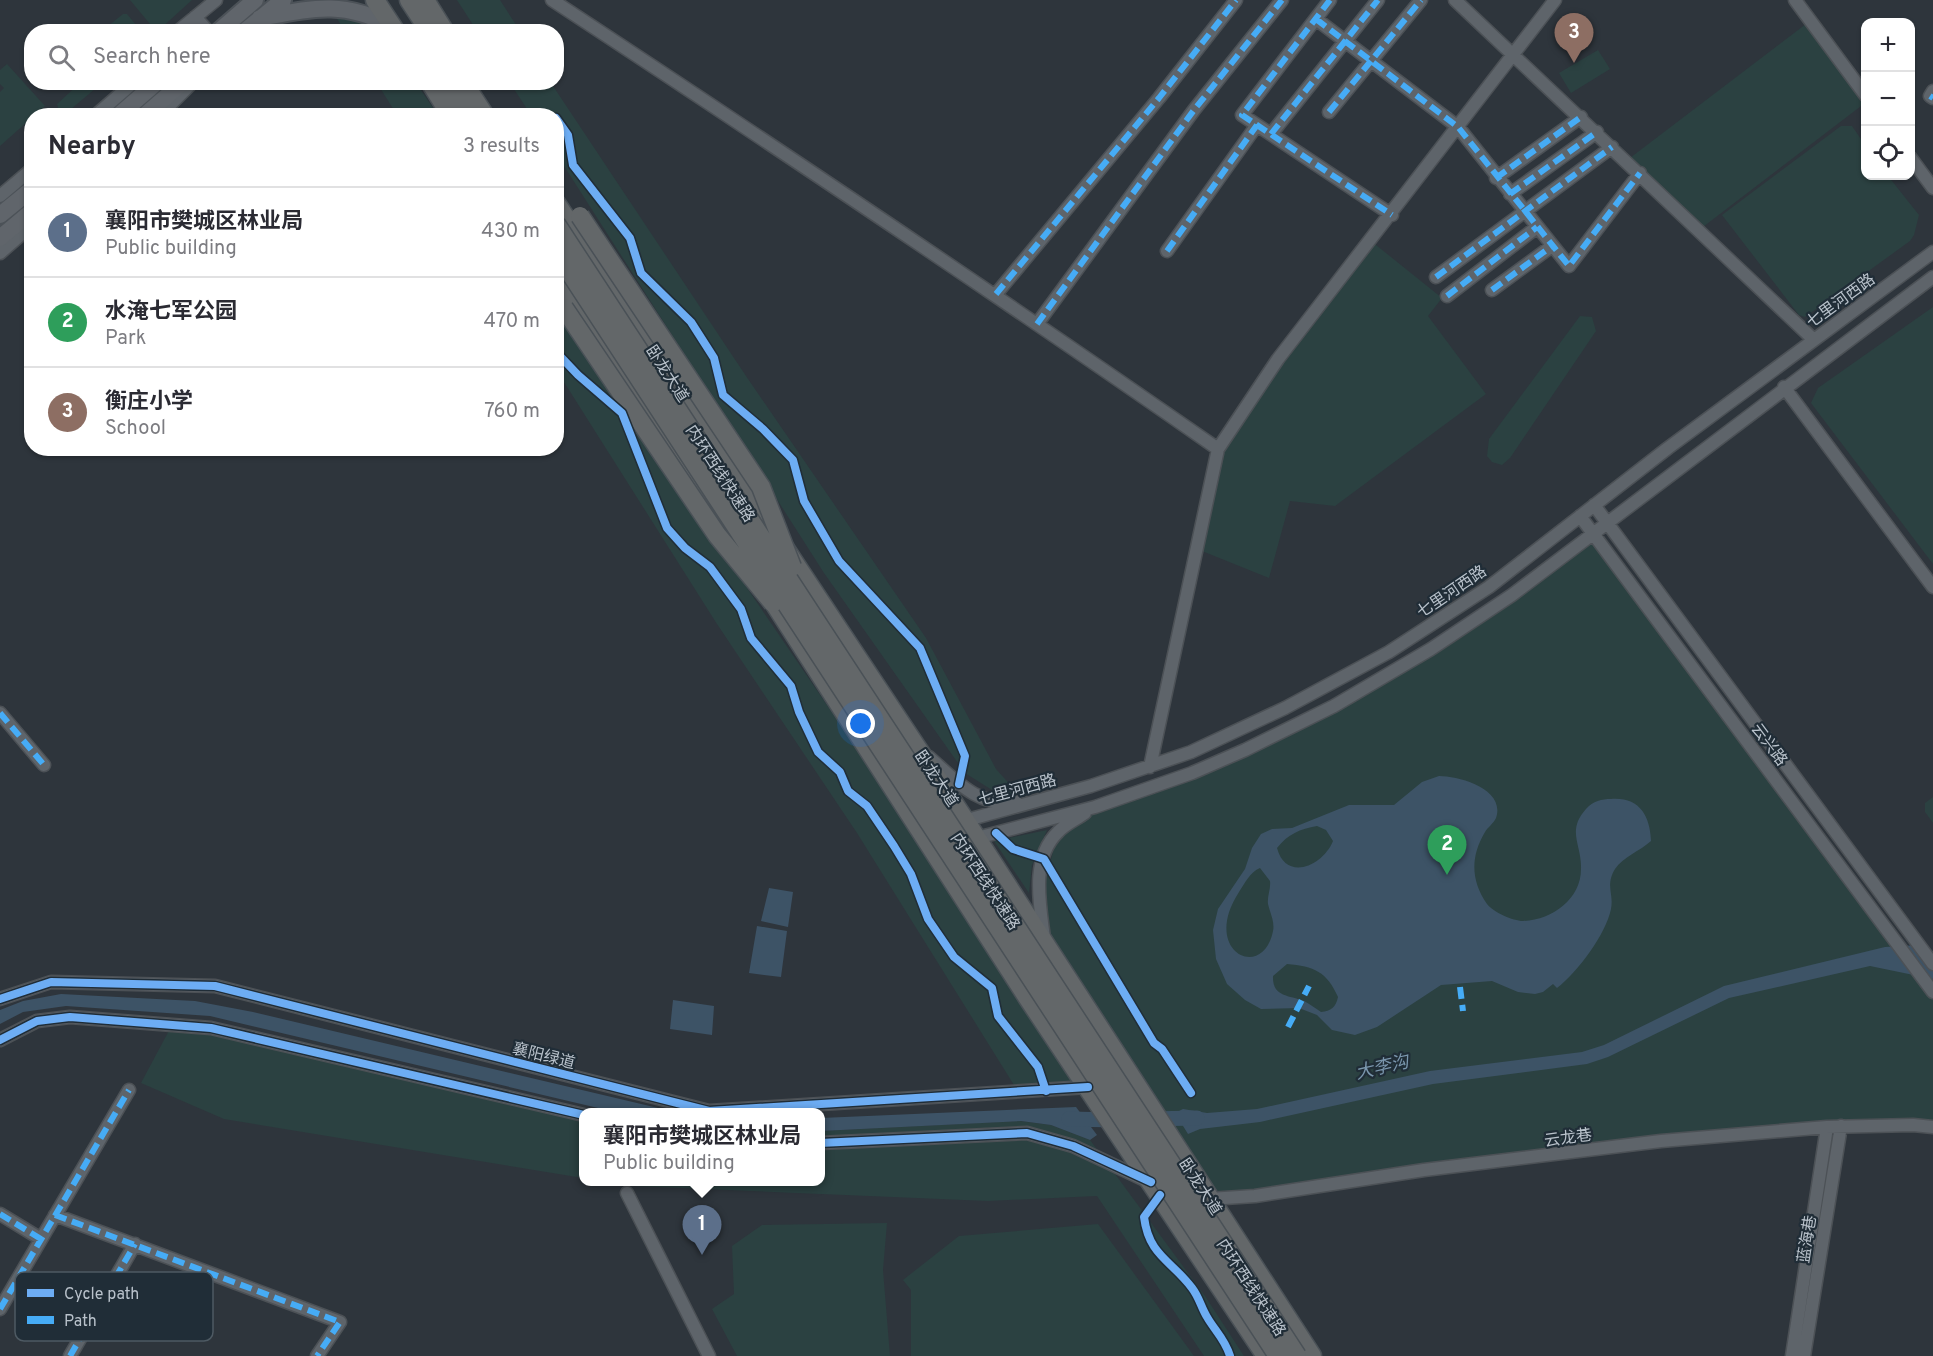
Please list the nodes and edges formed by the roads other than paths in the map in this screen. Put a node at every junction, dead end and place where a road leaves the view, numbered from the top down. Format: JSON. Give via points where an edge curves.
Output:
{"nodes":[{"id":1,"x":216,"y":0,"type":"edge"},
{"id":2,"x":255,"y":0,"type":"edge"},
{"id":3,"x":283,"y":0,"type":"edge"},
{"id":4,"x":375,"y":0,"type":"edge"},
{"id":5,"x":389,"y":0,"type":"edge"},
{"id":6,"x":421,"y":0,"type":"edge"},
{"id":7,"x":552,"y":0,"type":"edge"},
{"id":8,"x":1236,"y":0,"type":"edge"},
{"id":9,"x":1282,"y":0,"type":"edge"},
{"id":10,"x":1330,"y":0,"type":"edge"},
{"id":11,"x":1378,"y":0,"type":"edge"},
{"id":12,"x":1421,"y":0,"type":"edge"},
{"id":13,"x":1455,"y":0,"type":"edge"},
{"id":14,"x":1555,"y":0,"type":"edge"},
{"id":15,"x":1795,"y":0,"type":"edge"},
{"id":16,"x":195,"y":16,"type":"junction"},
{"id":17,"x":260,"y":18,"type":"junction"},
{"id":18,"x":1316,"y":19,"type":"junction"},
{"id":19,"x":186,"y":24,"type":"edge"},
{"id":20,"x":202,"y":24,"type":"edge"},
{"id":21,"x":227,"y":24,"type":"edge"},
{"id":22,"x":253,"y":24,"type":"edge"},
{"id":23,"x":389,"y":24,"type":"edge"},
{"id":24,"x":395,"y":24,"type":"edge"},
{"id":25,"x":398,"y":24,"type":"edge"},
{"id":26,"x":428,"y":24,"type":"edge"},
{"id":27,"x":439,"y":24,"type":"edge"},
{"id":28,"x":1345,"y":41,"type":"junction"},
{"id":29,"x":1513,"y":54,"type":"junction"},
{"id":30,"x":1372,"y":61,"type":"junction"},
{"id":31,"x":1861,"y":89,"type":"edge"},
{"id":32,"x":125,"y":90,"type":"edge"},
{"id":33,"x":148,"y":90,"type":"edge"},
{"id":34,"x":174,"y":90,"type":"edge"},
{"id":35,"x":186,"y":90,"type":"edge"},
{"id":36,"x":435,"y":90,"type":"edge"},
{"id":37,"x":449,"y":90,"type":"edge"},
{"id":38,"x":468,"y":90,"type":"edge"},
{"id":39,"x":483,"y":90,"type":"edge"},
{"id":40,"x":1933,"y":91,"type":"edge"},
{"id":41,"x":1933,"y":98,"type":"edge"},
{"id":42,"x":104,"y":108,"type":"edge"},
{"id":43,"x":127,"y":108,"type":"edge"},
{"id":44,"x":153,"y":108,"type":"edge"},
{"id":45,"x":167,"y":108,"type":"edge"},
{"id":46,"x":446,"y":108,"type":"edge"},
{"id":47,"x":461,"y":108,"type":"edge"},
{"id":48,"x":480,"y":108,"type":"edge"},
{"id":49,"x":495,"y":108,"type":"edge"},
{"id":50,"x":1329,"y":112,"type":"dead end"},
{"id":51,"x":1581,"y":117,"type":"junction"},
{"id":52,"x":1257,"y":125,"type":"junction"},
{"id":53,"x":1458,"y":127,"type":"junction"},
{"id":54,"x":1597,"y":132,"type":"junction"},
{"id":55,"x":1271,"y":134,"type":"junction"},
{"id":56,"x":1612,"y":147,"type":"junction"},
{"id":57,"x":1915,"y":163,"type":"edge"},
{"id":58,"x":1640,"y":173,"type":"junction"},
{"id":59,"x":24,"y":176,"type":"edge"},
{"id":60,"x":1496,"y":178,"type":"junction"},
{"id":61,"x":1933,"y":188,"type":"edge"},
{"id":62,"x":1510,"y":194,"type":"junction"},
{"id":63,"x":0,"y":196,"type":"edge"},
{"id":64,"x":24,"y":196,"type":"edge"},
{"id":65,"x":564,"y":198,"type":"edge"},
{"id":66,"x":1523,"y":211,"type":"junction"},
{"id":67,"x":564,"y":214,"type":"edge"},
{"id":68,"x":0,"y":215,"type":"edge"},
{"id":69,"x":1392,"y":215,"type":"junction"},
{"id":70,"x":24,"y":219,"type":"edge"},
{"id":71,"x":1537,"y":227,"type":"junction"},
{"id":72,"x":24,"y":229,"type":"edge"},
{"id":73,"x":564,"y":236,"type":"edge"},
{"id":74,"x":6,"y":238,"type":"edge"},
{"id":75,"x":1552,"y":246,"type":"junction"},
{"id":76,"x":1167,"y":251,"type":"dead end"},
{"id":77,"x":1933,"y":252,"type":"edge"},
{"id":78,"x":0,"y":253,"type":"edge"},
{"id":79,"x":564,"y":263,"type":"edge"},
{"id":80,"x":1436,"y":277,"type":"dead end"},
{"id":81,"x":1933,"y":277,"type":"edge"},
{"id":82,"x":564,"y":290,"type":"edge"},
{"id":83,"x":1492,"y":290,"type":"dead end"},
{"id":84,"x":996,"y":294,"type":"junction"},
{"id":85,"x":1447,"y":296,"type":"dead end"},
{"id":86,"x":564,"y":307,"type":"edge"},
{"id":87,"x":1037,"y":324,"type":"junction"},
{"id":88,"x":1814,"y":340,"type":"junction"},
{"id":89,"x":1784,"y":387,"type":"junction"},
{"id":90,"x":1218,"y":449,"type":"junction"},
{"id":91,"x":1594,"y":505,"type":"junction"},
{"id":92,"x":1580,"y":516,"type":"junction"},
{"id":93,"x":1606,"y":521,"type":"junction"},
{"id":94,"x":1592,"y":533,"type":"junction"},
{"id":95,"x":1933,"y":586,"type":"edge"},
{"id":96,"x":806,"y":602,"type":"junction"},
{"id":97,"x":826,"y":667,"type":"junction"},
{"id":98,"x":0,"y":713,"type":"edge"},
{"id":99,"x":913,"y":743,"type":"junction"},
{"id":100,"x":44,"y":765,"type":"dead end"},
{"id":101,"x":1150,"y":767,"type":"junction"},
{"id":102,"x":1056,"y":796,"type":"junction"},
{"id":103,"x":1095,"y":807,"type":"junction"},
{"id":104,"x":965,"y":820,"type":"junction"},
{"id":105,"x":921,"y":833,"type":"junction"},
{"id":106,"x":976,"y":838,"type":"junction"},
{"id":107,"x":930,"y":849,"type":"junction"},
{"id":108,"x":1045,"y":946,"type":"junction"},
{"id":109,"x":1933,"y":964,"type":"edge"},
{"id":110,"x":1932,"y":991,"type":"edge"},
{"id":111,"x":0,"y":999,"type":"edge"},
{"id":112,"x":0,"y":1040,"type":"edge"},
{"id":113,"x":129,"y":1090,"type":"dead end"},
{"id":114,"x":1092,"y":1093,"type":"junction"},
{"id":115,"x":697,"y":1108,"type":"edge"},
{"id":116,"x":773,"y":1108,"type":"edge"},
{"id":117,"x":579,"y":1114,"type":"edge"},
{"id":118,"x":1841,"y":1126,"type":"junction"},
{"id":119,"x":1827,"y":1127,"type":"junction"},
{"id":120,"x":1933,"y":1127,"type":"edge"},
{"id":121,"x":825,"y":1143,"type":"edge"},
{"id":122,"x":1151,"y":1182,"type":"junction"},
{"id":123,"x":627,"y":1193,"type":"dead end"},
{"id":124,"x":1209,"y":1199,"type":"junction"},
{"id":125,"x":0,"y":1214,"type":"edge"},
{"id":126,"x":55,"y":1215,"type":"junction"},
{"id":127,"x":41,"y":1239,"type":"junction"},
{"id":128,"x":135,"y":1244,"type":"junction"},
{"id":129,"x":22,"y":1272,"type":"edge"},
{"id":130,"x":119,"y":1272,"type":"edge"},
{"id":131,"x":209,"y":1272,"type":"edge"},
{"id":132,"x":213,"y":1274,"type":"edge"},
{"id":133,"x":15,"y":1283,"type":"edge"},
{"id":134,"x":1240,"y":1284,"type":"junction"},
{"id":135,"x":0,"y":1309,"type":"edge"},
{"id":136,"x":79,"y":1341,"type":"edge"},
{"id":137,"x":70,"y":1356,"type":"edge"},
{"id":138,"x":317,"y":1356,"type":"edge"},
{"id":139,"x":709,"y":1356,"type":"edge"},
{"id":140,"x":1266,"y":1356,"type":"edge"},
{"id":141,"x":1278,"y":1356,"type":"edge"},
{"id":142,"x":1297,"y":1356,"type":"edge"},
{"id":143,"x":1310,"y":1356,"type":"edge"},
{"id":144,"x":1792,"y":1356,"type":"edge"},
{"id":145,"x":1804,"y":1356,"type":"edge"}],
"edges":[{"from":1,"to":16,"type":"street"},
{"from":2,"to":21,"type":"main road"},
{"from":3,"to":17,"type":"main road"},
{"from":4,"to":24,"type":"highway"},
{"from":5,"to":25,"type":"highway"},
{"from":6,"to":26,"type":"highway"},
{"from":6,"to":27,"type":"highway"},
{"from":7,"to":84,"type":"street"},
{"from":8,"to":84,"type":"street","via":[[1160,98]]},
{"from":9,"to":87,"type":"street","via":[[1194,110]]},
{"from":10,"to":18,"type":"street"},
{"from":11,"to":28,"type":"street"},
{"from":12,"to":30,"type":"street"},
{"from":13,"to":29,"type":"street"},
{"from":14,"to":29,"type":"street"},
{"from":15,"to":31,"type":"street"},
{"from":16,"to":19,"type":"street"},
{"from":16,"to":20,"type":"street"},
{"from":17,"to":22,"type":"main road"},
{"from":17,"to":23,"type":"main road","via":[[328,5],[375,16]]},
{"from":18,"to":28,"type":"street"},
{"from":18,"to":52,"type":"street","via":[[1242,115]]},
{"from":28,"to":30,"type":"street"},
{"from":28,"to":55,"type":"street"},
{"from":29,"to":51,"type":"street"},
{"from":29,"to":53,"type":"street"},
{"from":30,"to":50,"type":"street"},
{"from":30,"to":53,"type":"street"},
{"from":32,"to":42,"type":"street"},
{"from":33,"to":43,"type":"main road"},
{"from":34,"to":44,"type":"main road"},
{"from":35,"to":45,"type":"street"},
{"from":36,"to":46,"type":"highway"},
{"from":37,"to":47,"type":"highway"},
{"from":38,"to":48,"type":"highway"},
{"from":39,"to":49,"type":"highway"},
{"from":40,"to":41,"type":"street"},
{"from":51,"to":54,"type":"street"},
{"from":51,"to":60,"type":"street"},
{"from":52,"to":55,"type":"street"},
{"from":52,"to":76,"type":"street"},
{"from":53,"to":60,"type":"street"},
{"from":53,"to":69,"type":"street"},
{"from":54,"to":56,"type":"street"},
{"from":54,"to":62,"type":"street"},
{"from":55,"to":69,"type":"street"},
{"from":56,"to":58,"type":"street"},
{"from":56,"to":66,"type":"street"},
{"from":57,"to":61,"type":"street"},
{"from":58,"to":75,"type":"street","via":[[1569,266]]},
{"from":58,"to":88,"type":"street"},
{"from":59,"to":63,"type":"street"},
{"from":60,"to":62,"type":"street"},
{"from":62,"to":66,"type":"street"},
{"from":64,"to":68,"type":"main road"},
{"from":65,"to":96,"type":"highway","bridge":true,"via":[[580,216],[761,487]]},
{"from":66,"to":71,"type":"street"},
{"from":66,"to":80,"type":"street"},
{"from":67,"to":99,"type":"highway","name":"卧龙大道"},
{"from":69,"to":90,"type":"street","via":[[1278,359]]},
{"from":70,"to":74,"type":"main road"},
{"from":71,"to":75,"type":"street"},
{"from":71,"to":85,"type":"street"},
{"from":72,"to":74,"type":"street"},
{"from":73,"to":96,"type":"highway","name":"内环西线快速路","bridge":true},
{"from":74,"to":78,"type":"street"},
{"from":75,"to":83,"type":"street"},
{"from":77,"to":88,"type":"street","name":"七里河西路"},
{"from":79,"to":97,"type":"highway","name":"内环西线快速路","bridge":true},
{"from":81,"to":89,"type":"street"},
{"from":82,"to":105,"type":"highway","via":[[780,611]]},
{"from":84,"to":87,"type":"street"},
{"from":86,"to":97,"type":"highway","bridge":true,"via":[[717,535]]},
{"from":87,"to":90,"type":"street"},
{"from":88,"to":91,"type":"street","name":"七里河西路"},
{"from":89,"to":93,"type":"street"},
{"from":89,"to":95,"type":"street"},
{"from":90,"to":101,"type":"street"},
{"from":91,"to":92,"type":"street","name":"七里河西路"},
{"from":91,"to":93,"type":"street","name":"云兴路"},
{"from":92,"to":94,"type":"street","name":"云兴路"},
{"from":92,"to":101,"type":"street","name":"七里河西路","via":[[1489,587],[1389,652],[1285,708]]},
{"from":93,"to":94,"type":"street"},
{"from":93,"to":109,"type":"street","name":"云兴路"},
{"from":94,"to":103,"type":"street","via":[[1512,595],[1334,706],[1234,755]]},
{"from":94,"to":110,"type":"street","name":"云兴路"},
{"from":96,"to":134,"type":"highway","name":"内环西线快速路","bridge":true},
{"from":97,"to":134,"type":"highway","name":"内环西线快速路","bridge":true},
{"from":98,"to":100,"type":"street"},
{"from":99,"to":102,"type":"street","via":[[982,800],[1006,803]]},
{"from":99,"to":104,"type":"highway","name":"卧龙大道"},
{"from":101,"to":102,"type":"street","name":"七里河西路"},
{"from":102,"to":104,"type":"street","name":"七里河西路"},
{"from":103,"to":106,"type":"street"},
{"from":103,"to":108,"type":"street","via":[[1057,832],[1045,855],[1037,887]]},
{"from":104,"to":105,"type":"street","name":"七里河西路"},
{"from":104,"to":106,"type":"highway","name":"卧龙大道"},
{"from":105,"to":107,"type":"highway"},
{"from":106,"to":107,"type":"street"},
{"from":106,"to":108,"type":"highway","name":"卧龙大道"},
{"from":107,"to":114,"type":"highway"},
{"from":108,"to":124,"type":"highway","name":"卧龙大道"},
{"from":111,"to":115,"type":"street","name":"襄阳绿道","via":[[51,982],[214,986]]},
{"from":112,"to":117,"type":"street","via":[[37,1021],[70,1017],[212,1028]]},
{"from":113,"to":126,"type":"street"},
{"from":114,"to":116,"type":"street","name":"襄阳绿道"},
{"from":114,"to":122,"type":"highway"},
{"from":118,"to":119,"type":"street","name":"云龙巷"},
{"from":118,"to":120,"type":"street","name":"云龙巷"},
{"from":118,"to":145,"type":"street","name":"蓝海巷"},
{"from":119,"to":124,"type":"street","name":"云龙巷","via":[[1661,1141]]},
{"from":119,"to":144,"type":"street","name":"蓝海巷"},
{"from":121,"to":122,"type":"street","via":[[1027,1133],[1072,1146]]},
{"from":122,"to":140,"type":"highway"},
{"from":123,"to":139,"type":"street"},
{"from":124,"to":143,"type":"highway","name":"卧龙大道"},
{"from":125,"to":127,"type":"street"},
{"from":126,"to":127,"type":"street"},
{"from":126,"to":128,"type":"street"},
{"from":127,"to":129,"type":"street"},
{"from":128,"to":130,"type":"street"},
{"from":128,"to":131,"type":"street"},
{"from":132,"to":138,"type":"street","via":[[340,1322]]},
{"from":133,"to":135,"type":"street"},
{"from":134,"to":140,"type":"highway","bridge":true},
{"from":134,"to":141,"type":"highway","name":"内环西线快速路","bridge":true},
{"from":134,"to":142,"type":"highway","name":"内环西线快速路","bridge":true},
{"from":134,"to":143,"type":"highway","bridge":true},
{"from":136,"to":137,"type":"street"}]}
